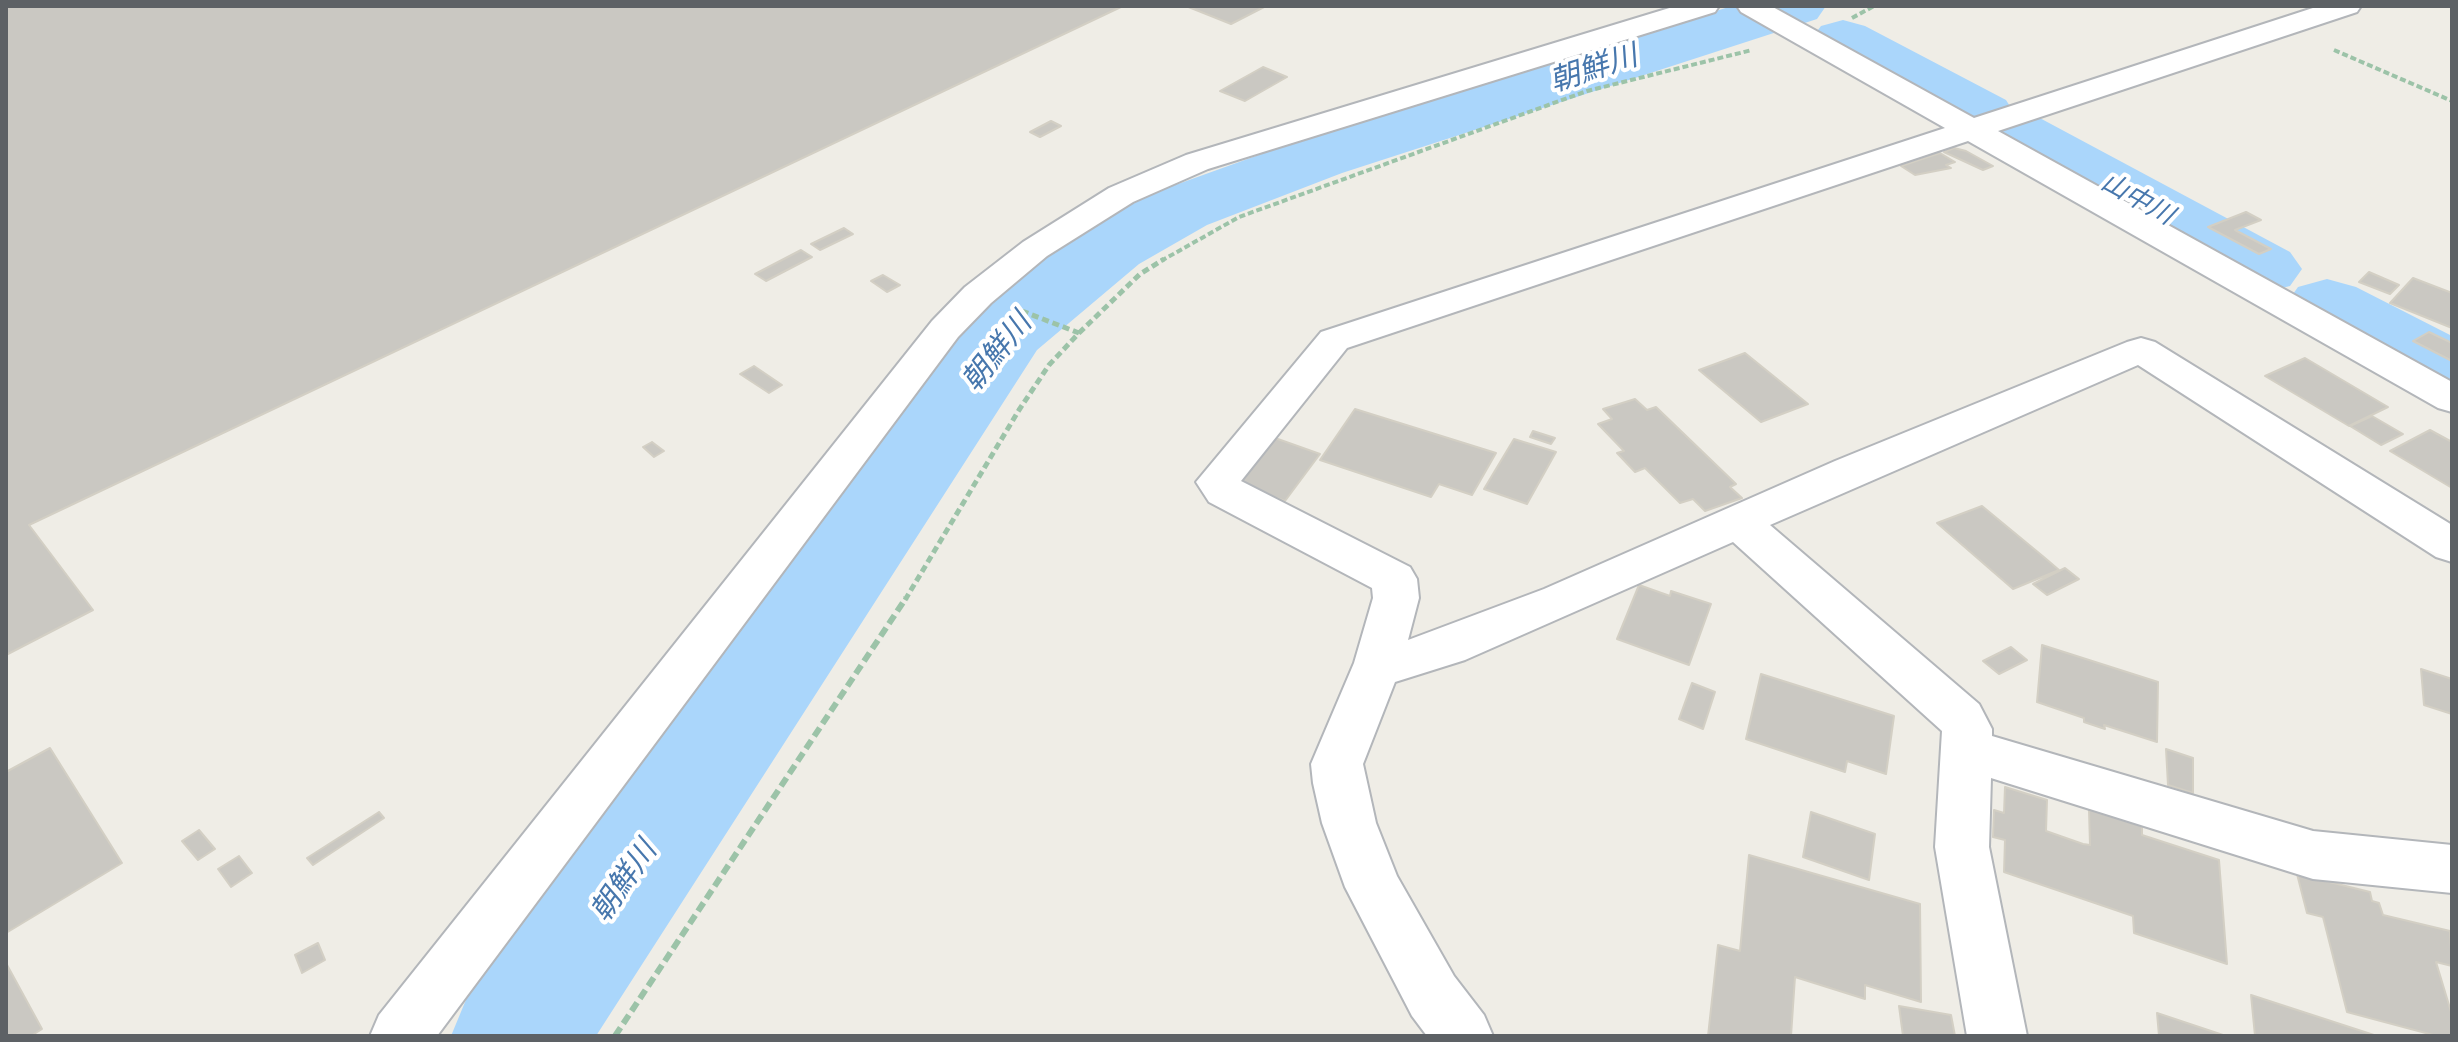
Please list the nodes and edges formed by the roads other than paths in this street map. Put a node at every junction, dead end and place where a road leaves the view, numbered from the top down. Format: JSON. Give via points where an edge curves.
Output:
{"nodes":[{"id":1,"x":1705,"y":6,"type":"edge"},
{"id":2,"x":1751,"y":6,"type":"edge"},
{"id":3,"x":2347,"y":6,"type":"edge"},
{"id":4,"x":1973,"y":128,"type":"junction"},
{"id":5,"x":2452,"y":399,"type":"edge"},
{"id":6,"x":1738,"y":521,"type":"junction"},
{"id":7,"x":2452,"y":546,"type":"edge"},
{"id":8,"x":1378,"y":663,"type":"junction"},
{"id":9,"x":1968,"y":750,"type":"junction"},
{"id":10,"x":2452,"y":869,"type":"edge"},
{"id":11,"x":400,"y":1036,"type":"edge"},
{"id":12,"x":1463,"y":1036,"type":"edge"},
{"id":13,"x":1997,"y":1036,"type":"edge"}],
"edges":[{"from":1,"to":11,"type":"street","via":[[1197,162],[1121,195],[1035,249],[945,329]]},
{"from":2,"to":4,"type":"street"},
{"from":3,"to":4,"type":"street"},
{"from":4,"to":5,"type":"street"},
{"from":4,"to":8,"type":"street","via":[[1334,340],[1217,482],[1224,491],[1394,579],[1396,598]]},
{"from":6,"to":7,"type":"street","via":[[2141,350]]},
{"from":6,"to":8,"type":"street","via":[[1448,647]]},
{"from":6,"to":9,"type":"street","via":[[1961,718]]},
{"from":8,"to":12,"type":"street","via":[[1337,764],[1339,783],[1373,887],[1433,996]]},
{"from":9,"to":10,"type":"street","via":[[2313,855]]},
{"from":9,"to":13,"type":"street","via":[[1962,847]]}]}
